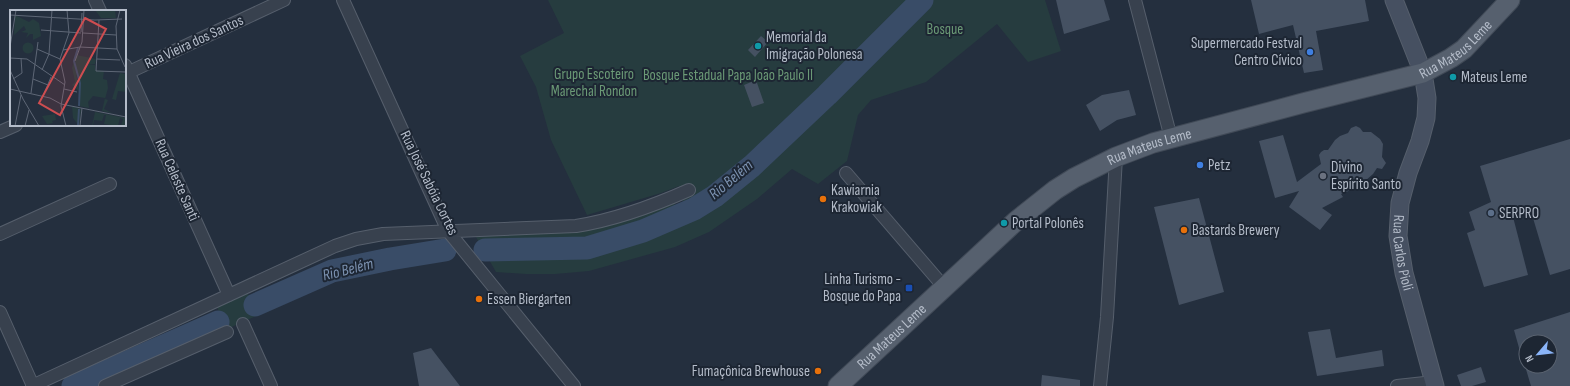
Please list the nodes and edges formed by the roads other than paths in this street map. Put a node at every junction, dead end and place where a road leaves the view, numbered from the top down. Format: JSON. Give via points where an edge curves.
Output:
{"nodes":[{"id":1,"x":96,"y":0,"type":"edge"},
{"id":2,"x":284,"y":0,"type":"edge"},
{"id":3,"x":343,"y":0,"type":"edge"},
{"id":4,"x":1135,"y":0,"type":"edge"},
{"id":5,"x":1394,"y":0,"type":"edge"},
{"id":6,"x":1510,"y":0,"type":"edge"},
{"id":7,"x":100,"y":10,"type":"edge"},
{"id":8,"x":126,"y":71,"type":"edge"},
{"id":9,"x":1423,"y":73,"type":"junction"},
{"id":10,"x":14,"y":126,"type":"edge"},
{"id":11,"x":0,"y":132,"type":"edge"},
{"id":12,"x":1171,"y":138,"type":"junction"},
{"id":13,"x":1116,"y":157,"type":"junction"},
{"id":14,"x":846,"y":173,"type":"dead end"},
{"id":15,"x":110,"y":184,"type":"dead end"},
{"id":16,"x":689,"y":190,"type":"dead end"},
{"id":17,"x":448,"y":231,"type":"junction"},
{"id":18,"x":0,"y":234,"type":"edge"},
{"id":19,"x":944,"y":287,"type":"junction"},
{"id":20,"x":229,"y":295,"type":"junction"},
{"id":21,"x":0,"y":312,"type":"edge"},
{"id":22,"x":243,"y":324,"type":"dead end"},
{"id":23,"x":227,"y":332,"type":"dead end"},
{"id":24,"x":1435,"y":384,"type":"edge"},
{"id":25,"x":33,"y":386,"type":"edge"},
{"id":26,"x":104,"y":386,"type":"edge"},
{"id":27,"x":271,"y":386,"type":"edge"},
{"id":28,"x":574,"y":386,"type":"edge"},
{"id":29,"x":838,"y":386,"type":"edge"},
{"id":30,"x":1100,"y":386,"type":"edge"},
{"id":31,"x":1397,"y":386,"type":"edge"}],
"edges":[{"from":1,"to":7,"type":"street"},
{"from":2,"to":8,"type":"street","name":"Rua Vieira dos Santos"},
{"from":3,"to":17,"type":"street","name":"Rua José Sabóia Cortes"},
{"from":4,"to":12,"type":"street"},
{"from":5,"to":9,"type":"main road","name":"Rua Carlos Pioli"},
{"from":6,"to":9,"type":"main road","name":"Rua Mateus Leme","via":[[1464,49]]},
{"from":8,"to":20,"type":"street","name":"Rua Celeste Santi"},
{"from":9,"to":12,"type":"main road","name":"Rua Mateus Leme"},
{"from":9,"to":24,"type":"main road","name":"Rua Carlos Pioli","via":[[1427,98],[1426,118],[1400,202],[1398,236],[1404,273]]},
{"from":10,"to":11,"type":"street"},
{"from":12,"to":13,"type":"main road","name":"Rua Mateus Leme"},
{"from":13,"to":19,"type":"main road","name":"Rua Mateus Leme","via":[[1074,178],[1050,194],[1016,221]]},
{"from":13,"to":30,"type":"street","via":[[1108,303]]},
{"from":14,"to":19,"type":"street"},
{"from":15,"to":18,"type":"street"},
{"from":16,"to":17,"type":"street","via":[[667,200],[592,224]]},
{"from":17,"to":20,"type":"street","via":[[383,234],[356,239],[335,246]]},
{"from":17,"to":28,"type":"street","name":"Rua José Sabóia Cortes"},
{"from":19,"to":29,"type":"main road","name":"Rua Mateus Leme"},
{"from":20,"to":25,"type":"street"},
{"from":21,"to":25,"type":"street"},
{"from":22,"to":27,"type":"street"},
{"from":23,"to":26,"type":"street"},
{"from":24,"to":31,"type":"street"}]}
